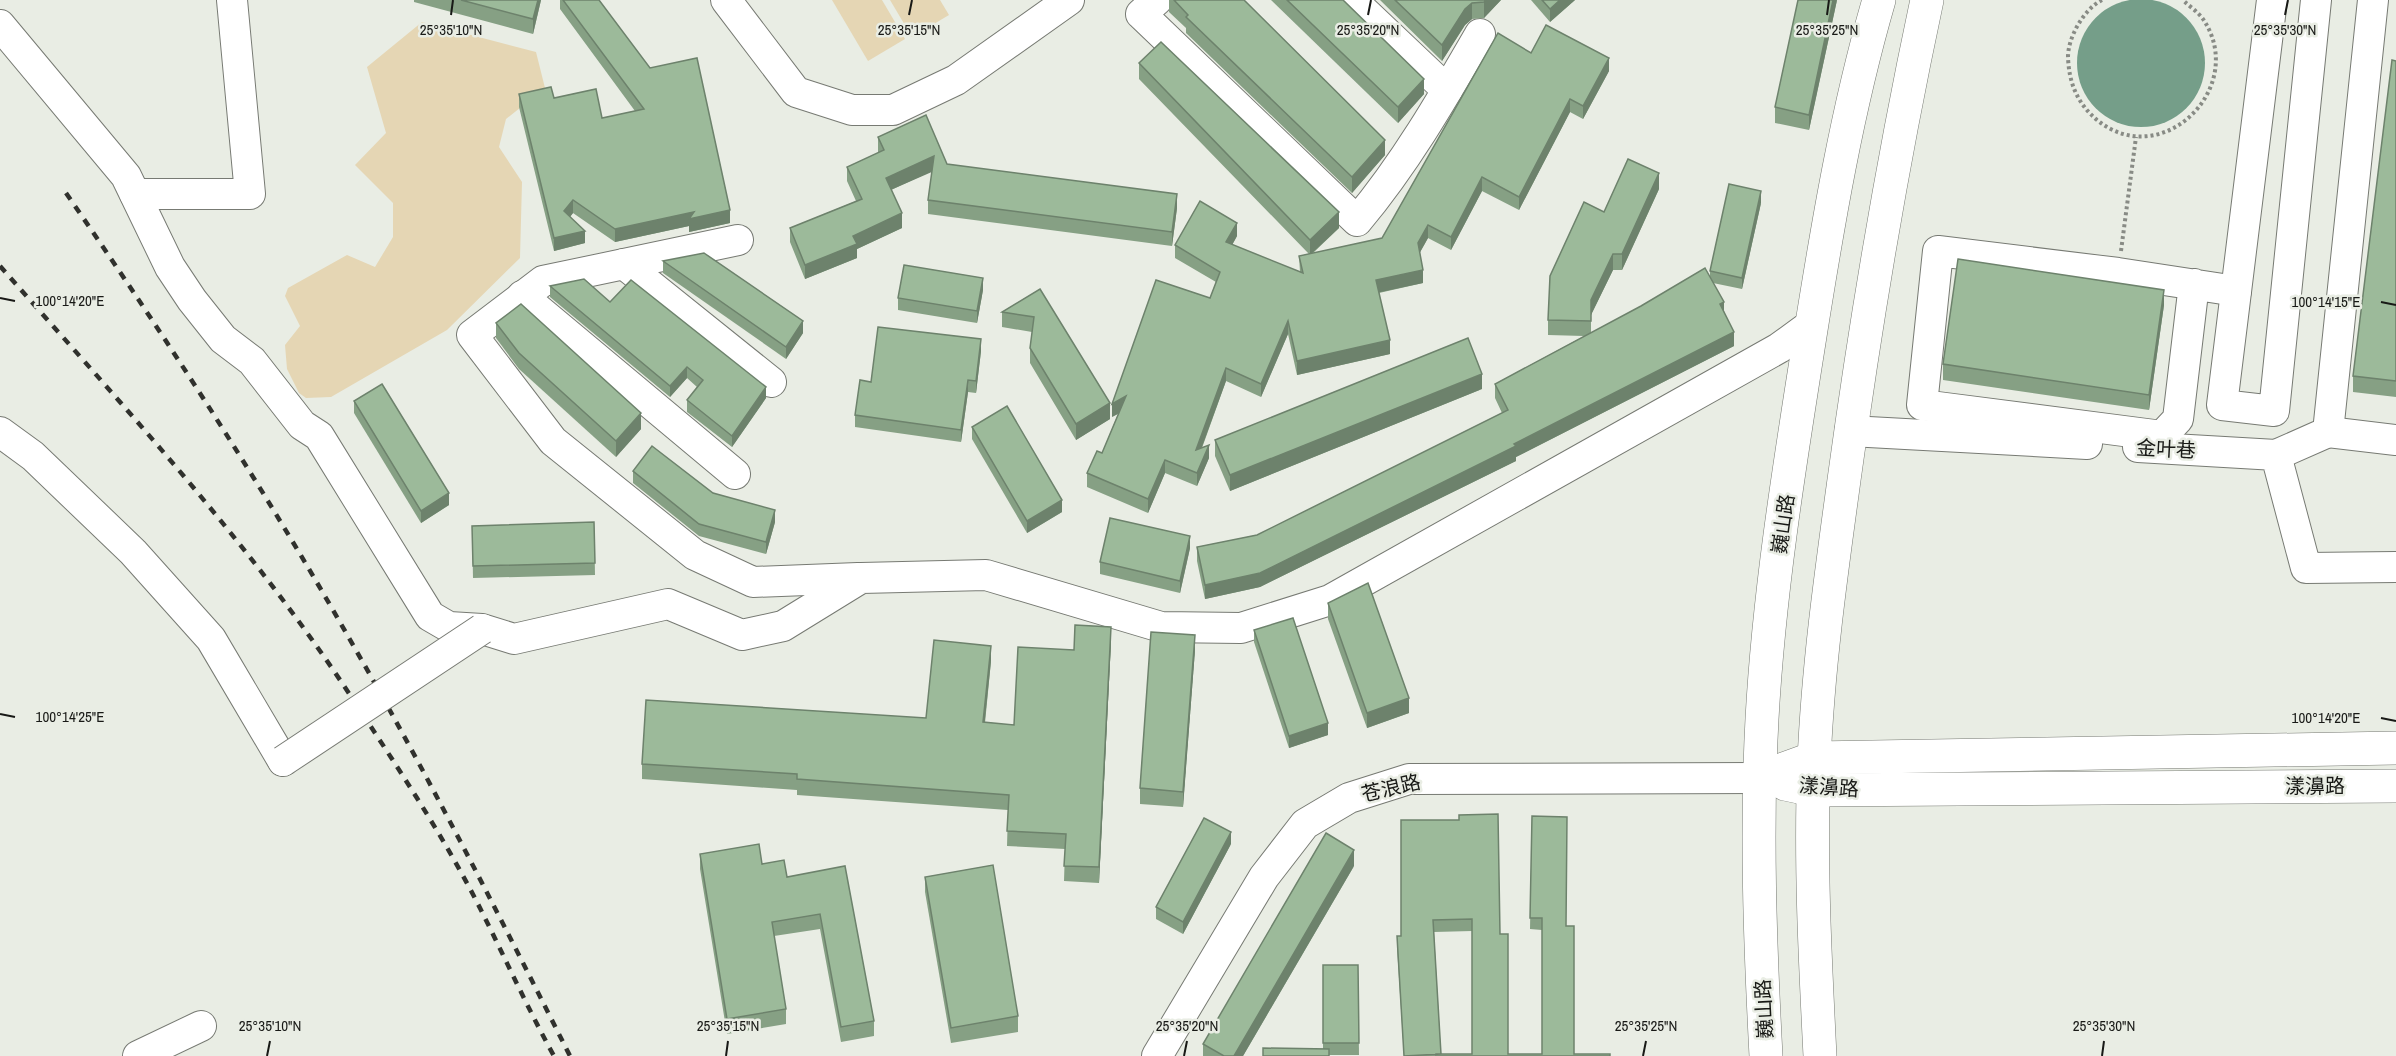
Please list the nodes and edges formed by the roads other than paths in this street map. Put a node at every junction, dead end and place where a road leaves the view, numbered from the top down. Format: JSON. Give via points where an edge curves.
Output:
{"nodes":[{"id":1,"x":232,"y":0,"type":"edge"},
{"id":2,"x":726,"y":0,"type":"edge"},
{"id":3,"x":1069,"y":0,"type":"edge"},
{"id":4,"x":1157,"y":0,"type":"edge"},
{"id":5,"x":1352,"y":0,"type":"edge"},
{"id":6,"x":1879,"y":0,"type":"edge"},
{"id":7,"x":1927,"y":0,"type":"edge"},
{"id":8,"x":2272,"y":0,"type":"edge"},
{"id":9,"x":2316,"y":0,"type":"edge"},
{"id":10,"x":2373,"y":0,"type":"edge"},
{"id":11,"x":0,"y":24,"type":"edge"},
{"id":12,"x":1480,"y":34,"type":"dead end"},
{"id":13,"x":1447,"y":90,"type":"junction"},
{"id":14,"x":2253,"y":156,"type":"junction"},
{"id":15,"x":2300,"y":161,"type":"junction"},
{"id":16,"x":135,"y":194,"type":"junction"},
{"id":17,"x":738,"y":240,"type":"dead end"},
{"id":18,"x":624,"y":264,"type":"junction"},
{"id":19,"x":2194,"y":284,"type":"junction"},
{"id":20,"x":2236,"y":291,"type":"junction"},
{"id":21,"x":522,"y":296,"type":"junction"},
{"id":22,"x":1812,"y":324,"type":"junction"},
{"id":23,"x":771,"y":382,"type":"dead end"},
{"id":24,"x":1850,"y":431,"type":"junction"},
{"id":25,"x":0,"y":432,"type":"edge"},
{"id":26,"x":2328,"y":432,"type":"junction"},
{"id":27,"x":2396,"y":440,"type":"edge"},
{"id":28,"x":2276,"y":455,"type":"junction"},
{"id":29,"x":735,"y":474,"type":"dead end"},
{"id":30,"x":2396,"y":567,"type":"edge"},
{"id":31,"x":861,"y":578,"type":"junction"},
{"id":32,"x":482,"y":629,"type":"junction"},
{"id":33,"x":2396,"y":748,"type":"edge"},
{"id":34,"x":1814,"y":758,"type":"junction"},
{"id":35,"x":1760,"y":778,"type":"junction"},
{"id":36,"x":2396,"y":786,"type":"edge"},
{"id":37,"x":1813,"y":790,"type":"junction"},
{"id":38,"x":201,"y":1026,"type":"dead end"},
{"id":39,"x":138,"y":1056,"type":"edge"},
{"id":40,"x":1157,"y":1056,"type":"edge"},
{"id":41,"x":1766,"y":1056,"type":"edge"},
{"id":42,"x":1820,"y":1056,"type":"edge"}],
"edges":[{"from":1,"to":16,"type":"street","via":[[250,194]]},
{"from":2,"to":3,"type":"street","via":[[796,92],[852,110],[893,110],[956,80]]},
{"from":4,"to":13,"type":"street","via":[[1141,14],[1358,221]]},
{"from":5,"to":13,"type":"street"},
{"from":6,"to":22,"type":"main road","name":"巍山路","via":[[1849,116]]},
{"from":7,"to":24,"type":"main road"},
{"from":8,"to":14,"type":"street"},
{"from":9,"to":15,"type":"street"},
{"from":10,"to":26,"type":"street"},
{"from":11,"to":16,"type":"street","via":[[126,176]]},
{"from":12,"to":13,"type":"street"},
{"from":14,"to":15,"type":"street"},
{"from":14,"to":20,"type":"street"},
{"from":15,"to":20,"type":"street","via":[[2274,411],[2222,405]]},
{"from":16,"to":32,"type":"street","via":[[170,267],[192,300],[223,339],[252,361],[302,425],[319,436],[430,616],[449,627]]},
{"from":17,"to":18,"type":"street"},
{"from":18,"to":21,"type":"street","via":[[543,281]]},
{"from":18,"to":23,"type":"street"},
{"from":19,"to":19,"type":"street","via":[[1938,251],[1922,405],[2162,436],[2178,419]]},
{"from":19,"to":20,"type":"street"},
{"from":21,"to":29,"type":"street"},
{"from":21,"to":31,"type":"street","via":[[472,335],[553,441],[695,555],[753,582]]},
{"from":22,"to":31,"type":"street","via":[[1779,348],[1330,600],[1241,628],[1161,627],[986,575]]},
{"from":22,"to":35,"type":"main road","name":"巍山路","via":[[1773,603]]},
{"from":24,"to":28,"type":"street","name":"金叶巷"},
{"from":24,"to":34,"type":"main road","via":[[1822,648]]},
{"from":25,"to":32,"type":"street","bridge":true,"via":[[33,456],[133,552],[211,639],[283,761]]},
{"from":26,"to":27,"type":"street"},
{"from":26,"to":28,"type":"street"},
{"from":28,"to":30,"type":"street","via":[[2306,568]]},
{"from":31,"to":32,"type":"street","via":[[783,626],[742,635],[668,604],[514,639]]},
{"from":33,"to":34,"type":"main road","name":"漾濞路"},
{"from":34,"to":35,"type":"main road","name":"漾濞路"},
{"from":34,"to":37,"type":"main road"},
{"from":35,"to":37,"type":"main road","name":"漾濞路"},
{"from":35,"to":40,"type":"street","name":"苍浪路","via":[[1409,779],[1349,798],[1305,824],[1264,877]]},
{"from":35,"to":41,"type":"main road","name":"巍山路","via":[[1759,904]]},
{"from":36,"to":37,"type":"main road","name":"漾濞路"},
{"from":37,"to":42,"type":"main road"},
{"from":38,"to":39,"type":"street"}]}
